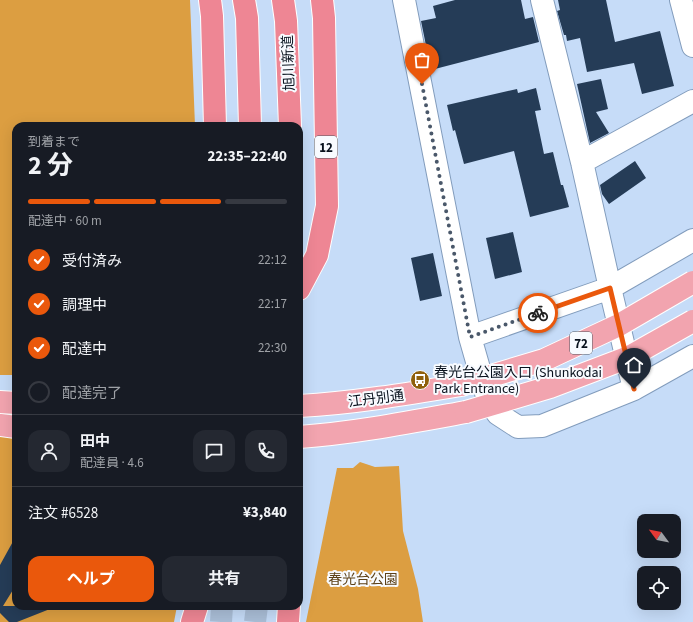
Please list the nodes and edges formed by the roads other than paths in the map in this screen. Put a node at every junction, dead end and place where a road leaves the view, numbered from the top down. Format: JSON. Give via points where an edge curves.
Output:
{"nodes":[{"id":1,"x":210,"y":0,"type":"edge"},
{"id":2,"x":244,"y":0,"type":"edge"},
{"id":3,"x":283,"y":0,"type":"edge"},
{"id":4,"x":322,"y":0,"type":"edge"},
{"id":5,"x":404,"y":0,"type":"edge"},
{"id":6,"x":542,"y":0,"type":"edge"},
{"id":7,"x":682,"y":0,"type":"edge"},
{"id":8,"x":693,"y":46,"type":"edge"},
{"id":9,"x":693,"y":101,"type":"edge"},
{"id":10,"x":215,"y":122,"type":"edge"},
{"id":11,"x":250,"y":122,"type":"edge"},
{"id":12,"x":290,"y":122,"type":"edge"},
{"id":13,"x":582,"y":162,"type":"junction"},
{"id":14,"x":693,"y":240,"type":"edge"},
{"id":15,"x":303,"y":281,"type":"edge"},
{"id":16,"x":693,"y":282,"type":"edge"},
{"id":17,"x":610,"y":288,"type":"junction"},
{"id":18,"x":693,"y":320,"type":"edge"},
{"id":19,"x":470,"y":337,"type":"junction"},
{"id":20,"x":693,"y":356,"type":"edge"},
{"id":21,"x":634,"y":389,"type":"junction"},
{"id":22,"x":0,"y":402,"type":"edge"},
{"id":23,"x":12,"y":403,"type":"edge"},
{"id":24,"x":303,"y":406,"type":"edge"},
{"id":25,"x":0,"y":426,"type":"edge"},
{"id":26,"x":12,"y":427,"type":"edge"},
{"id":27,"x":303,"y":437,"type":"edge"},
{"id":28,"x":196,"y":610,"type":"edge"},
{"id":29,"x":289,"y":610,"type":"edge"},
{"id":30,"x":192,"y":622,"type":"edge"},
{"id":31,"x":288,"y":622,"type":"edge"}],
"edges":[{"from":1,"to":10,"type":"highway"},
{"from":2,"to":11,"type":"highway","via":[[247,18]]},
{"from":3,"to":12,"type":"highway","name":"旭川新道"},
{"from":4,"to":15,"type":"highway","number":"12","via":[[327,206],[317,255]]},
{"from":5,"to":19,"type":"street"},
{"from":6,"to":13,"type":"street"},
{"from":7,"to":8,"type":"street"},
{"from":9,"to":13,"type":"street"},
{"from":13,"to":17,"type":"street"},
{"from":14,"to":17,"type":"street"},
{"from":16,"to":24,"type":"main road","name":"江丹別通","number":"72","bridge":true,"via":[[619,325],[544,360],[461,385],[389,397]]},
{"from":17,"to":19,"type":"street"},
{"from":17,"to":21,"type":"street"},
{"from":18,"to":27,"type":"main road","name":"江丹別通","number":"72","bridge":true,"via":[[629,357],[550,387],[466,412],[391,426]]},
{"from":19,"to":21,"type":"street","via":[[488,400],[498,414],[518,427],[542,426]]},
{"from":20,"to":21,"type":"street"},
{"from":22,"to":23,"type":"main road"},
{"from":25,"to":26,"type":"main road"},
{"from":28,"to":30,"type":"highway"},
{"from":29,"to":31,"type":"highway"}]}
